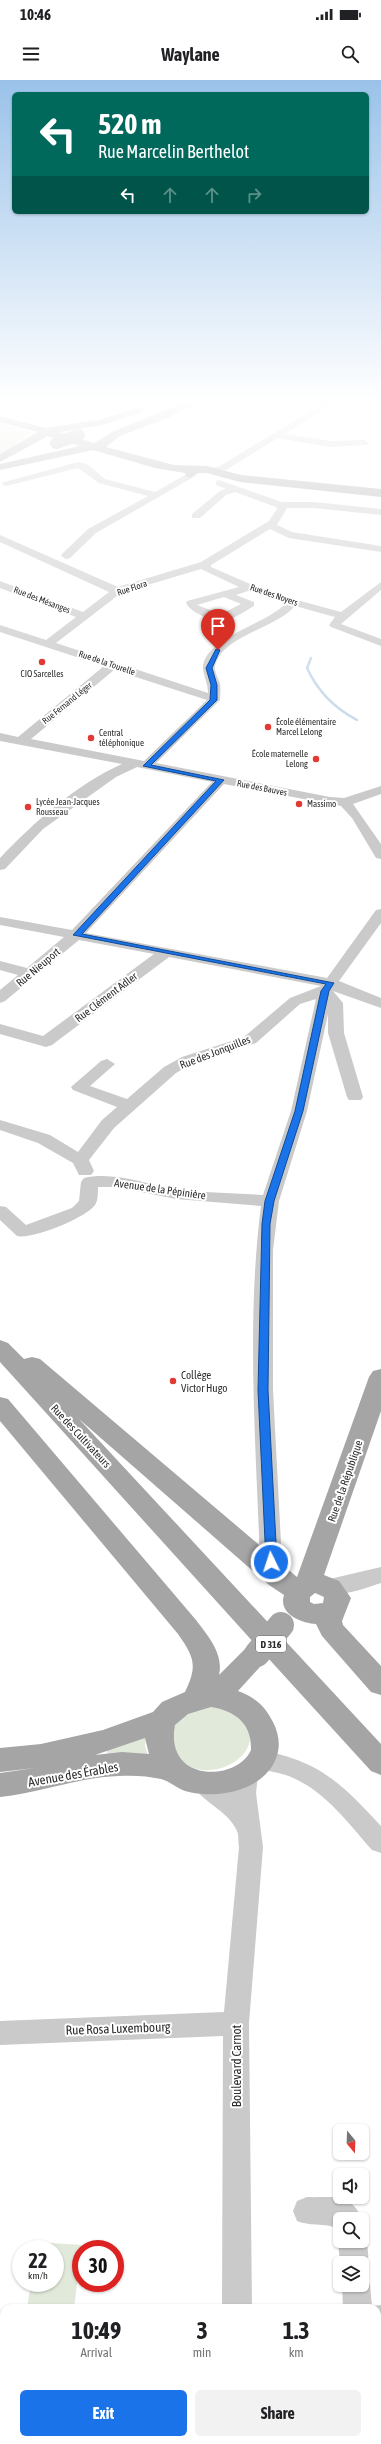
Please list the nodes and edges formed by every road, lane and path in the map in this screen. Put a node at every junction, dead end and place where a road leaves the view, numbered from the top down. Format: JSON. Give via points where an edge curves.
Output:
{"nodes":[{"id":1,"x":126,"y":512,"type":"edge"},
{"id":2,"x":200,"y":512,"type":"edge"},
{"id":3,"x":279,"y":512,"type":"edge"},
{"id":4,"x":196,"y":516,"type":"dead end"},
{"id":5,"x":268,"y":525,"type":"junction"},
{"id":6,"x":0,"y":538,"type":"edge"},
{"id":7,"x":381,"y":549,"type":"edge"},
{"id":8,"x":66,"y":556,"type":"dead end"},
{"id":9,"x":205,"y":566,"type":"junction"},
{"id":10,"x":0,"y":584,"type":"edge"},
{"id":11,"x":381,"y":585,"type":"edge"},
{"id":12,"x":249,"y":587,"type":"junction"},
{"id":13,"x":117,"y":591,"type":"junction"},
{"id":14,"x":227,"y":595,"type":"dead end"},
{"id":15,"x":293,"y":602,"type":"junction"},
{"id":16,"x":83,"y":616,"type":"junction"},
{"id":17,"x":344,"y":616,"type":"junction"},
{"id":18,"x":0,"y":628,"type":"edge"},
{"id":19,"x":381,"y":643,"type":"edge"},
{"id":20,"x":49,"y":644,"type":"junction"},
{"id":21,"x":113,"y":665,"type":"junction"},
{"id":22,"x":214,"y":699,"type":"junction"},
{"id":23,"x":0,"y":737,"type":"edge"},
{"id":24,"x":21,"y":741,"type":"junction"},
{"id":25,"x":134,"y":764,"type":"junction"},
{"id":26,"x":221,"y":780,"type":"junction"},
{"id":27,"x":381,"y":790,"type":"edge"},
{"id":28,"x":345,"y":802,"type":"junction"},
{"id":29,"x":381,"y":855,"type":"edge"},
{"id":30,"x":0,"y":866,"type":"edge"},
{"id":31,"x":381,"y":913,"type":"edge"},
{"id":32,"x":0,"y":921,"type":"edge"},
{"id":33,"x":34,"y":927,"type":"junction"},
{"id":34,"x":0,"y":933,"type":"edge"},
{"id":35,"x":76,"y":935,"type":"junction"},
{"id":36,"x":166,"y":952,"type":"junction"},
{"id":37,"x":0,"y":965,"type":"edge"},
{"id":38,"x":29,"y":974,"type":"junction"},
{"id":39,"x":328,"y":987,"type":"junction"},
{"id":40,"x":0,"y":998,"type":"edge"},
{"id":41,"x":381,"y":1003,"type":"edge"},
{"id":42,"x":0,"y":1029,"type":"edge"},
{"id":43,"x":107,"y":1064,"type":"dead end"},
{"id":44,"x":356,"y":1097,"type":"dead end"},
{"id":45,"x":129,"y":1106,"type":"junction"},
{"id":46,"x":0,"y":1125,"type":"edge"},
{"id":47,"x":80,"y":1160,"type":"junction"},
{"id":48,"x":90,"y":1182,"type":"junction"},
{"id":49,"x":270,"y":1201,"type":"junction"},
{"id":50,"x":0,"y":1211,"type":"edge"},
{"id":51,"x":0,"y":1335,"type":"edge"},
{"id":52,"x":0,"y":1348,"type":"edge"},
{"id":53,"x":381,"y":1377,"type":"edge"},
{"id":54,"x":0,"y":1405,"type":"edge"},
{"id":55,"x":271,"y":1562,"type":"dead end"},
{"id":56,"x":381,"y":1575,"type":"edge"},
{"id":57,"x":316,"y":1593,"type":"junction"},
{"id":58,"x":250,"y":1662,"type":"junction"},
{"id":59,"x":381,"y":1684,"type":"edge"},
{"id":60,"x":203,"y":1698,"type":"junction"},
{"id":61,"x":248,"y":1708,"type":"junction"},
{"id":62,"x":162,"y":1720,"type":"junction"},
{"id":63,"x":0,"y":1760,"type":"edge"},
{"id":64,"x":381,"y":1763,"type":"edge"},
{"id":65,"x":254,"y":1767,"type":"junction"},
{"id":66,"x":170,"y":1769,"type":"junction"},
{"id":67,"x":203,"y":1783,"type":"junction"},
{"id":68,"x":0,"y":1785,"type":"edge"},
{"id":69,"x":247,"y":1826,"type":"junction"},
{"id":70,"x":381,"y":1843,"type":"edge"},
{"id":71,"x":236,"y":2023,"type":"junction"},
{"id":72,"x":0,"y":2033,"type":"edge"},
{"id":73,"x":307,"y":2211,"type":"dead end"},
{"id":74,"x":342,"y":2212,"type":"edge"},
{"id":75,"x":357,"y":2292,"type":"edge"},
{"id":76,"x":237,"y":2304,"type":"edge"},
{"id":77,"x":358,"y":2304,"type":"edge"}],
"edges":[{"from":1,"to":8,"type":"street","via":[[92,531]]},
{"from":2,"to":4,"type":"street"},
{"from":3,"to":5,"type":"street"},
{"from":5,"to":7,"type":"street","via":[[289,535]]},
{"from":5,"to":9,"type":"street"},
{"from":6,"to":13,"type":"street"},
{"from":9,"to":12,"type":"street","name":"Rue des Noyers"},
{"from":9,"to":13,"type":"street","name":"Rue Flora"},
{"from":10,"to":16,"type":"street","name":"Rue des Mésanges"},
{"from":11,"to":17,"type":"street"},
{"from":12,"to":14,"type":"street"},
{"from":12,"to":15,"type":"street","name":"Rue des Noyers"},
{"from":13,"to":16,"type":"street","name":"Rue Flora"},
{"from":15,"to":17,"type":"street","name":"Rue des Noyers"},
{"from":15,"to":22,"type":"street","via":[[277,618],[226,643],[218,650],[209,668],[214,685]]},
{"from":16,"to":20,"type":"street","name":"Rue Flora"},
{"from":17,"to":19,"type":"street","via":[[336,625]]},
{"from":18,"to":20,"type":"street","name":"Rue de la Tourelle"},
{"from":20,"to":21,"type":"street","name":"Rue de la Tourelle"},
{"from":21,"to":22,"type":"street","name":"Rue de la Tourelle"},
{"from":21,"to":24,"type":"street","name":"Rue Fernand Léger"},
{"from":22,"to":25,"type":"street"},
{"from":23,"to":24,"type":"street","name":"Rue des Bauves"},
{"from":24,"to":25,"type":"street","name":"Rue des Bauves"},
{"from":25,"to":26,"type":"street","name":"Rue des Bauves"},
{"from":25,"to":30,"type":"street","via":[[111,774],[38,826]]},
{"from":26,"to":28,"type":"street","name":"Rue des Bauves"},
{"from":26,"to":35,"type":"street","name":"Rue Nieuport"},
{"from":27,"to":28,"type":"street","name":"Rue des Bauves"},
{"from":28,"to":29,"type":"street","via":[[357,816]]},
{"from":31,"to":39,"type":"street"},
{"from":32,"to":33,"type":"street"},
{"from":33,"to":34,"type":"street"},
{"from":33,"to":35,"type":"street"},
{"from":35,"to":36,"type":"street"},
{"from":35,"to":38,"type":"street","name":"Rue Nieuport"},
{"from":36,"to":39,"type":"street"},
{"from":36,"to":42,"type":"street","name":"Rue Clément Adler","via":[[46,1042]]},
{"from":37,"to":38,"type":"street"},
{"from":38,"to":40,"type":"street","name":"Rue Nieuport"},
{"from":39,"to":41,"type":"street"},
{"from":39,"to":44,"type":"street","via":[[335,1003],[336,1033]]},
{"from":39,"to":45,"type":"street","name":"Rue des Jonquilles","via":[[295,1001],[250,1040],[188,1060],[170,1070]]},
{"from":39,"to":49,"type":"street","via":[[299,1111]]},
{"from":43,"to":45,"type":"street","via":[[79,1086]]},
{"from":45,"to":47,"type":"street","name":"Rue des Jonquilles","via":[[108,1124]]},
{"from":46,"to":47,"type":"street","via":[[44,1139]]},
{"from":47,"to":48,"type":"street"},
{"from":48,"to":49,"type":"street","name":"Avenue de la Pépinière","via":[[116,1182],[176,1194]]},
{"from":48,"to":50,"type":"street","via":[[88,1203],[78,1212],[23,1232]]},
{"from":49,"to":55,"type":"street","via":[[264,1250],[263,1390]]},
{"from":51,"to":57,"type":"main road","via":[[272,1573]]},
{"from":52,"to":64,"type":"main road","name":"Rue des Cultivateurs","number":"D 316"},
{"from":53,"to":57,"type":"main road","name":"Rue de la République"},
{"from":54,"to":60,"type":"main road","via":[[203,1648],[208,1661]]},
{"from":56,"to":57,"type":"street","via":[[359,1582],[348,1590]]},
{"from":57,"to":58,"type":"main road","bridge":true,"via":[[281,1625]]},
{"from":57,"to":59,"type":"main road","name":"Rue de la République","via":[[331,1629]]},
{"from":58,"to":60,"type":"main road"},
{"from":58,"to":61,"type":"main road","via":[[242,1686]]},
{"from":60,"to":61,"type":"main road","via":[[231,1699]]},
{"from":60,"to":62,"type":"main road","via":[[177,1707]]},
{"from":61,"to":65,"type":"main road","via":[[260,1724],[266,1742]]},
{"from":62,"to":63,"type":"main road","name":"Avenue des Érables","via":[[68,1750],[36,1757]]},
{"from":62,"to":66,"type":"main road","via":[[159,1737],[162,1754]]},
{"from":65,"to":67,"type":"main road","via":[[227,1781]]},
{"from":65,"to":69,"type":"street","name":"Boulevard Carnot","via":[[244,1793]]},
{"from":65,"to":70,"type":"street","via":[[287,1764],[319,1778]]},
{"from":66,"to":67,"type":"main road","via":[[185,1778]]},
{"from":66,"to":68,"type":"main road","name":"Avenue des Érables","via":[[143,1764],[106,1765],[41,1781]]},
{"from":67,"to":69,"type":"street","name":"Boulevard Carnot","via":[[226,1801]]},
{"from":69,"to":71,"type":"street","name":"Boulevard Carnot","via":[[251,1847]]},
{"from":71,"to":72,"type":"street","name":"Rue Rosa Luxembourg"},
{"from":71,"to":76,"type":"street","name":"Boulevard Carnot"},
{"from":73,"to":74,"type":"street"},
{"from":75,"to":77,"type":"street"}]}
